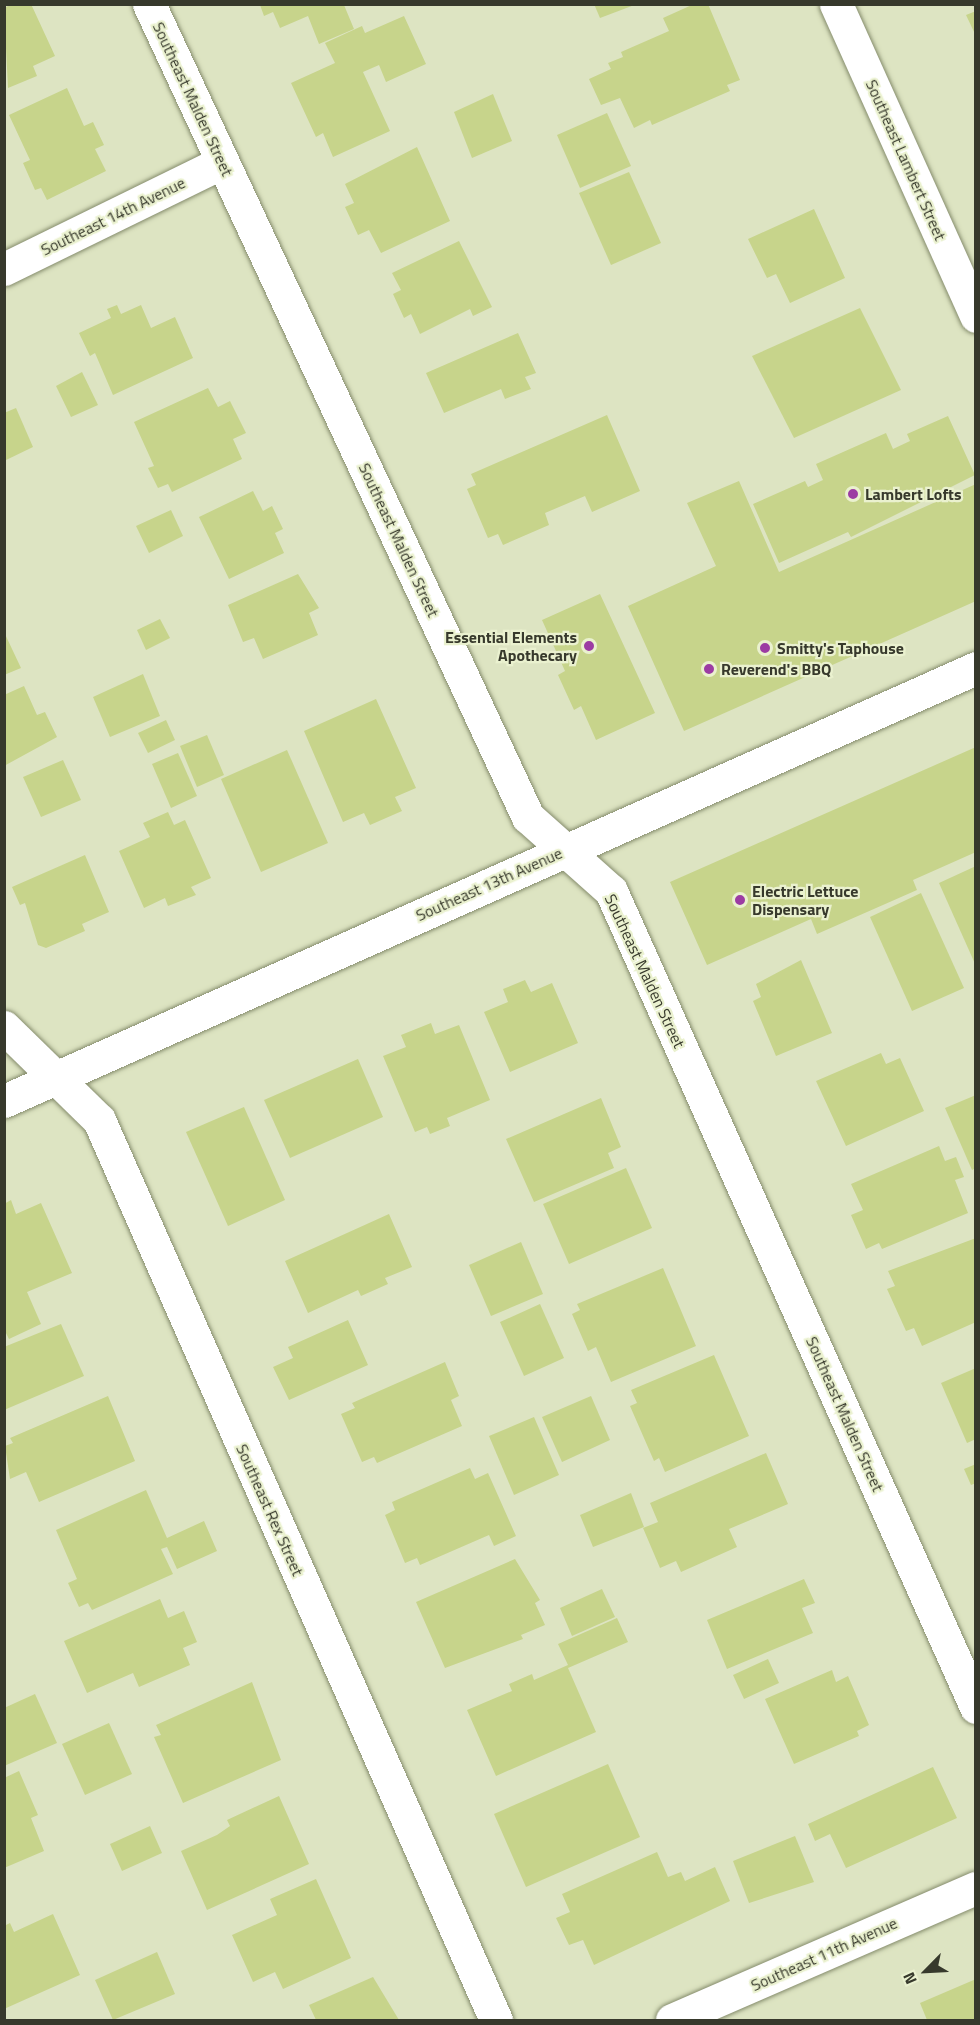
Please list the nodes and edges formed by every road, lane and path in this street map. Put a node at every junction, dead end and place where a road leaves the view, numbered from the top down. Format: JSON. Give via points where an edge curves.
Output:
{"nodes":[{"id":1,"x":149,"y":4,"type":"edge"},
{"id":2,"x":836,"y":4,"type":"edge"},
{"id":3,"x":222,"y":162,"type":"junction"},
{"id":4,"x":4,"y":269,"type":"edge"},
{"id":5,"x":975,"y":315,"type":"edge"},
{"id":6,"x":975,"y":668,"type":"edge"},
{"id":7,"x":565,"y":850,"type":"junction"},
{"id":8,"x":4,"y":1028,"type":"edge"},
{"id":9,"x":56,"y":1079,"type":"junction"},
{"id":10,"x":4,"y":1101,"type":"edge"},
{"id":11,"x":975,"y":1707,"type":"edge"},
{"id":12,"x":975,"y":1888,"type":"edge"},
{"id":13,"x":496,"y":2020,"type":"edge"},
{"id":14,"x":672,"y":2020,"type":"edge"}],
"edges":[{"from":1,"to":3,"type":"street","name":"Southeast Malden Street"},
{"from":2,"to":5,"type":"street","name":"Southeast Lambert Street"},
{"from":3,"to":4,"type":"street","name":"Southeast 14th Avenue"},
{"from":3,"to":7,"type":"street","name":"Southeast Malden Street","via":[[528,817]]},
{"from":6,"to":7,"type":"street","name":"Southeast 13th Avenue"},
{"from":7,"to":9,"type":"street","name":"Southeast 13th Avenue"},
{"from":7,"to":11,"type":"street","name":"Southeast Malden Street","via":[[611,891]]},
{"from":8,"to":9,"type":"street","name":"Southeast Rex Street"},
{"from":9,"to":10,"type":"street","name":"Southeast 13th Avenue"},
{"from":9,"to":13,"type":"street","name":"Southeast Rex Street","via":[[99,1120]]},
{"from":12,"to":14,"type":"street","name":"Southeast 11th Avenue"}]}
